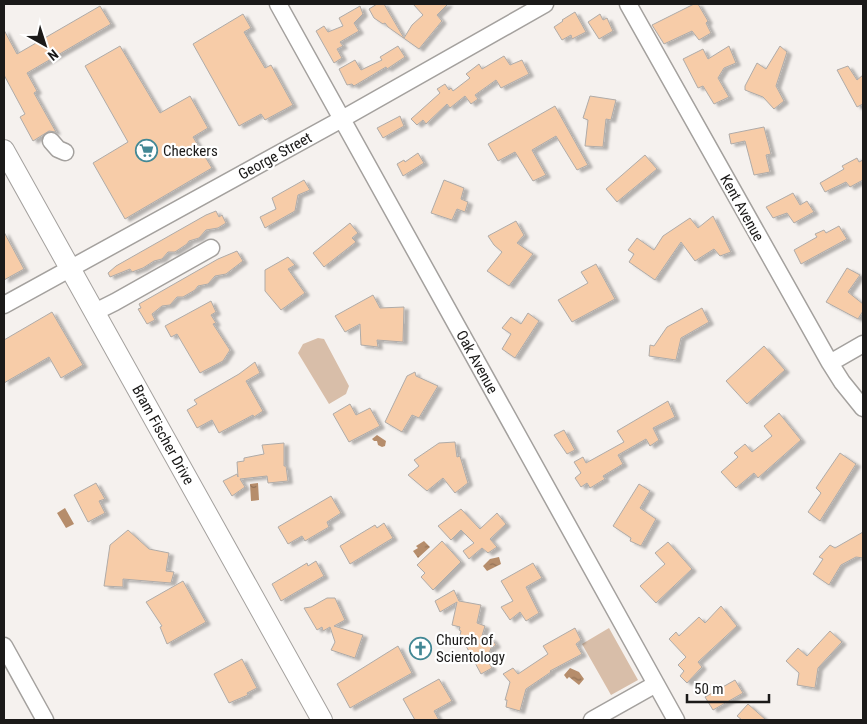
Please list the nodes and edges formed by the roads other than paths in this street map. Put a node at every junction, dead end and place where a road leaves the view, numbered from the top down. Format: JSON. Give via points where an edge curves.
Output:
{"nodes":[{"id":1,"x":278,"y":4,"type":"edge"},
{"id":2,"x":545,"y":4,"type":"edge"},
{"id":3,"x":628,"y":4,"type":"edge"},
{"id":4,"x":342,"y":119,"type":"junction"},
{"id":5,"x":51,"y":141,"type":"dead end"},
{"id":6,"x":4,"y":150,"type":"edge"},
{"id":7,"x":65,"y":152,"type":"dead end"},
{"id":8,"x":211,"y":248,"type":"dead end"},
{"id":9,"x":70,"y":269,"type":"junction"},
{"id":10,"x":4,"y":305,"type":"edge"},
{"id":11,"x":94,"y":312,"type":"junction"},
{"id":12,"x":863,"y":344,"type":"edge"},
{"id":13,"x":830,"y":363,"type":"junction"},
{"id":14,"x":863,"y":408,"type":"edge"},
{"id":15,"x":4,"y":646,"type":"edge"},
{"id":16,"x":11,"y":675,"type":"edge"},
{"id":17,"x":656,"y":684,"type":"junction"},
{"id":18,"x":45,"y":720,"type":"edge"},
{"id":19,"x":322,"y":720,"type":"edge"},
{"id":20,"x":592,"y":720,"type":"edge"},
{"id":21,"x":676,"y":720,"type":"edge"}],
"edges":[{"from":1,"to":4,"type":"street","name":"Oak Avenue"},
{"from":2,"to":4,"type":"street","name":"George Street"},
{"from":3,"to":13,"type":"street","name":"Kent Avenue"},
{"from":4,"to":9,"type":"street","name":"George Street"},
{"from":4,"to":17,"type":"street","name":"Oak Avenue"},
{"from":5,"to":7,"type":"street"},
{"from":6,"to":9,"type":"main road","name":"Bram Fischer Drive"},
{"from":8,"to":11,"type":"street"},
{"from":9,"to":10,"type":"street","name":"George Street"},
{"from":9,"to":11,"type":"main road","name":"Bram Fischer Drive"},
{"from":11,"to":19,"type":"main road","name":"Bram Fischer Drive"},
{"from":12,"to":13,"type":"street"},
{"from":13,"to":14,"type":"street","name":"Kent Avenue"},
{"from":15,"to":16,"type":"street"},
{"from":16,"to":18,"type":"street"},
{"from":17,"to":20,"type":"street"},
{"from":17,"to":21,"type":"street","name":"Oak Avenue"}]}
